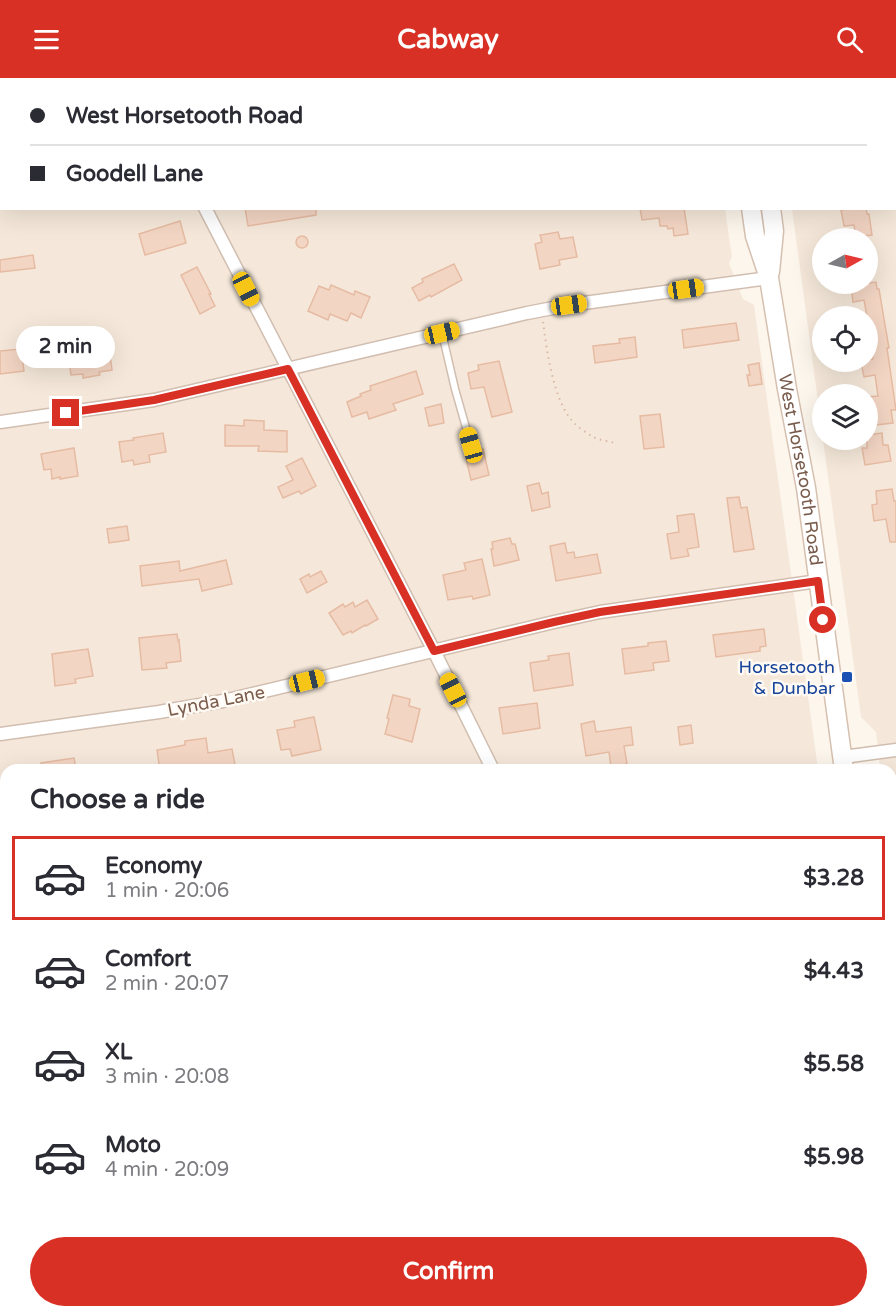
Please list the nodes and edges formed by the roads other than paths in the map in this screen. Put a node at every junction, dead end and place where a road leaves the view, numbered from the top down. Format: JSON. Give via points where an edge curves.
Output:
{"nodes":[{"id":1,"x":206,"y":210,"type":"edge"},
{"id":2,"x":751,"y":210,"type":"edge"},
{"id":3,"x":771,"y":210,"type":"edge"},
{"id":4,"x":769,"y":278,"type":"junction"},
{"id":5,"x":442,"y":333,"type":"junction"},
{"id":6,"x":288,"y":369,"type":"junction"},
{"id":7,"x":0,"y":422,"type":"edge"},
{"id":8,"x":471,"y":445,"type":"dead end"},
{"id":9,"x":818,"y":581,"type":"junction"},
{"id":10,"x":434,"y":651,"type":"junction"},
{"id":11,"x":0,"y":734,"type":"edge"},
{"id":12,"x":896,"y":750,"type":"edge"},
{"id":13,"x":844,"y":763,"type":"edge"},
{"id":14,"x":490,"y":764,"type":"edge"}],
"edges":[{"from":1,"to":6,"type":"street"},
{"from":2,"to":4,"type":"main road","name":"West Horsetooth Road"},
{"from":3,"to":4,"type":"main road","name":"West Horsetooth Road","via":[[774,231]]},
{"from":4,"to":5,"type":"street","via":[[569,305]]},
{"from":4,"to":9,"type":"main road","name":"West Horsetooth Road","via":[[806,488]]},
{"from":5,"to":6,"type":"street"},
{"from":5,"to":8,"type":"lane"},
{"from":6,"to":7,"type":"street","via":[[154,400]]},
{"from":6,"to":10,"type":"street"},
{"from":9,"to":10,"type":"street","name":"Lynda Lane","via":[[600,612]]},
{"from":9,"to":13,"type":"main road","name":"West Horsetooth Road"},
{"from":10,"to":11,"type":"street","name":"Lynda Lane","via":[[223,701]]},
{"from":10,"to":14,"type":"street"},
{"from":12,"to":13,"type":"street"}]}
